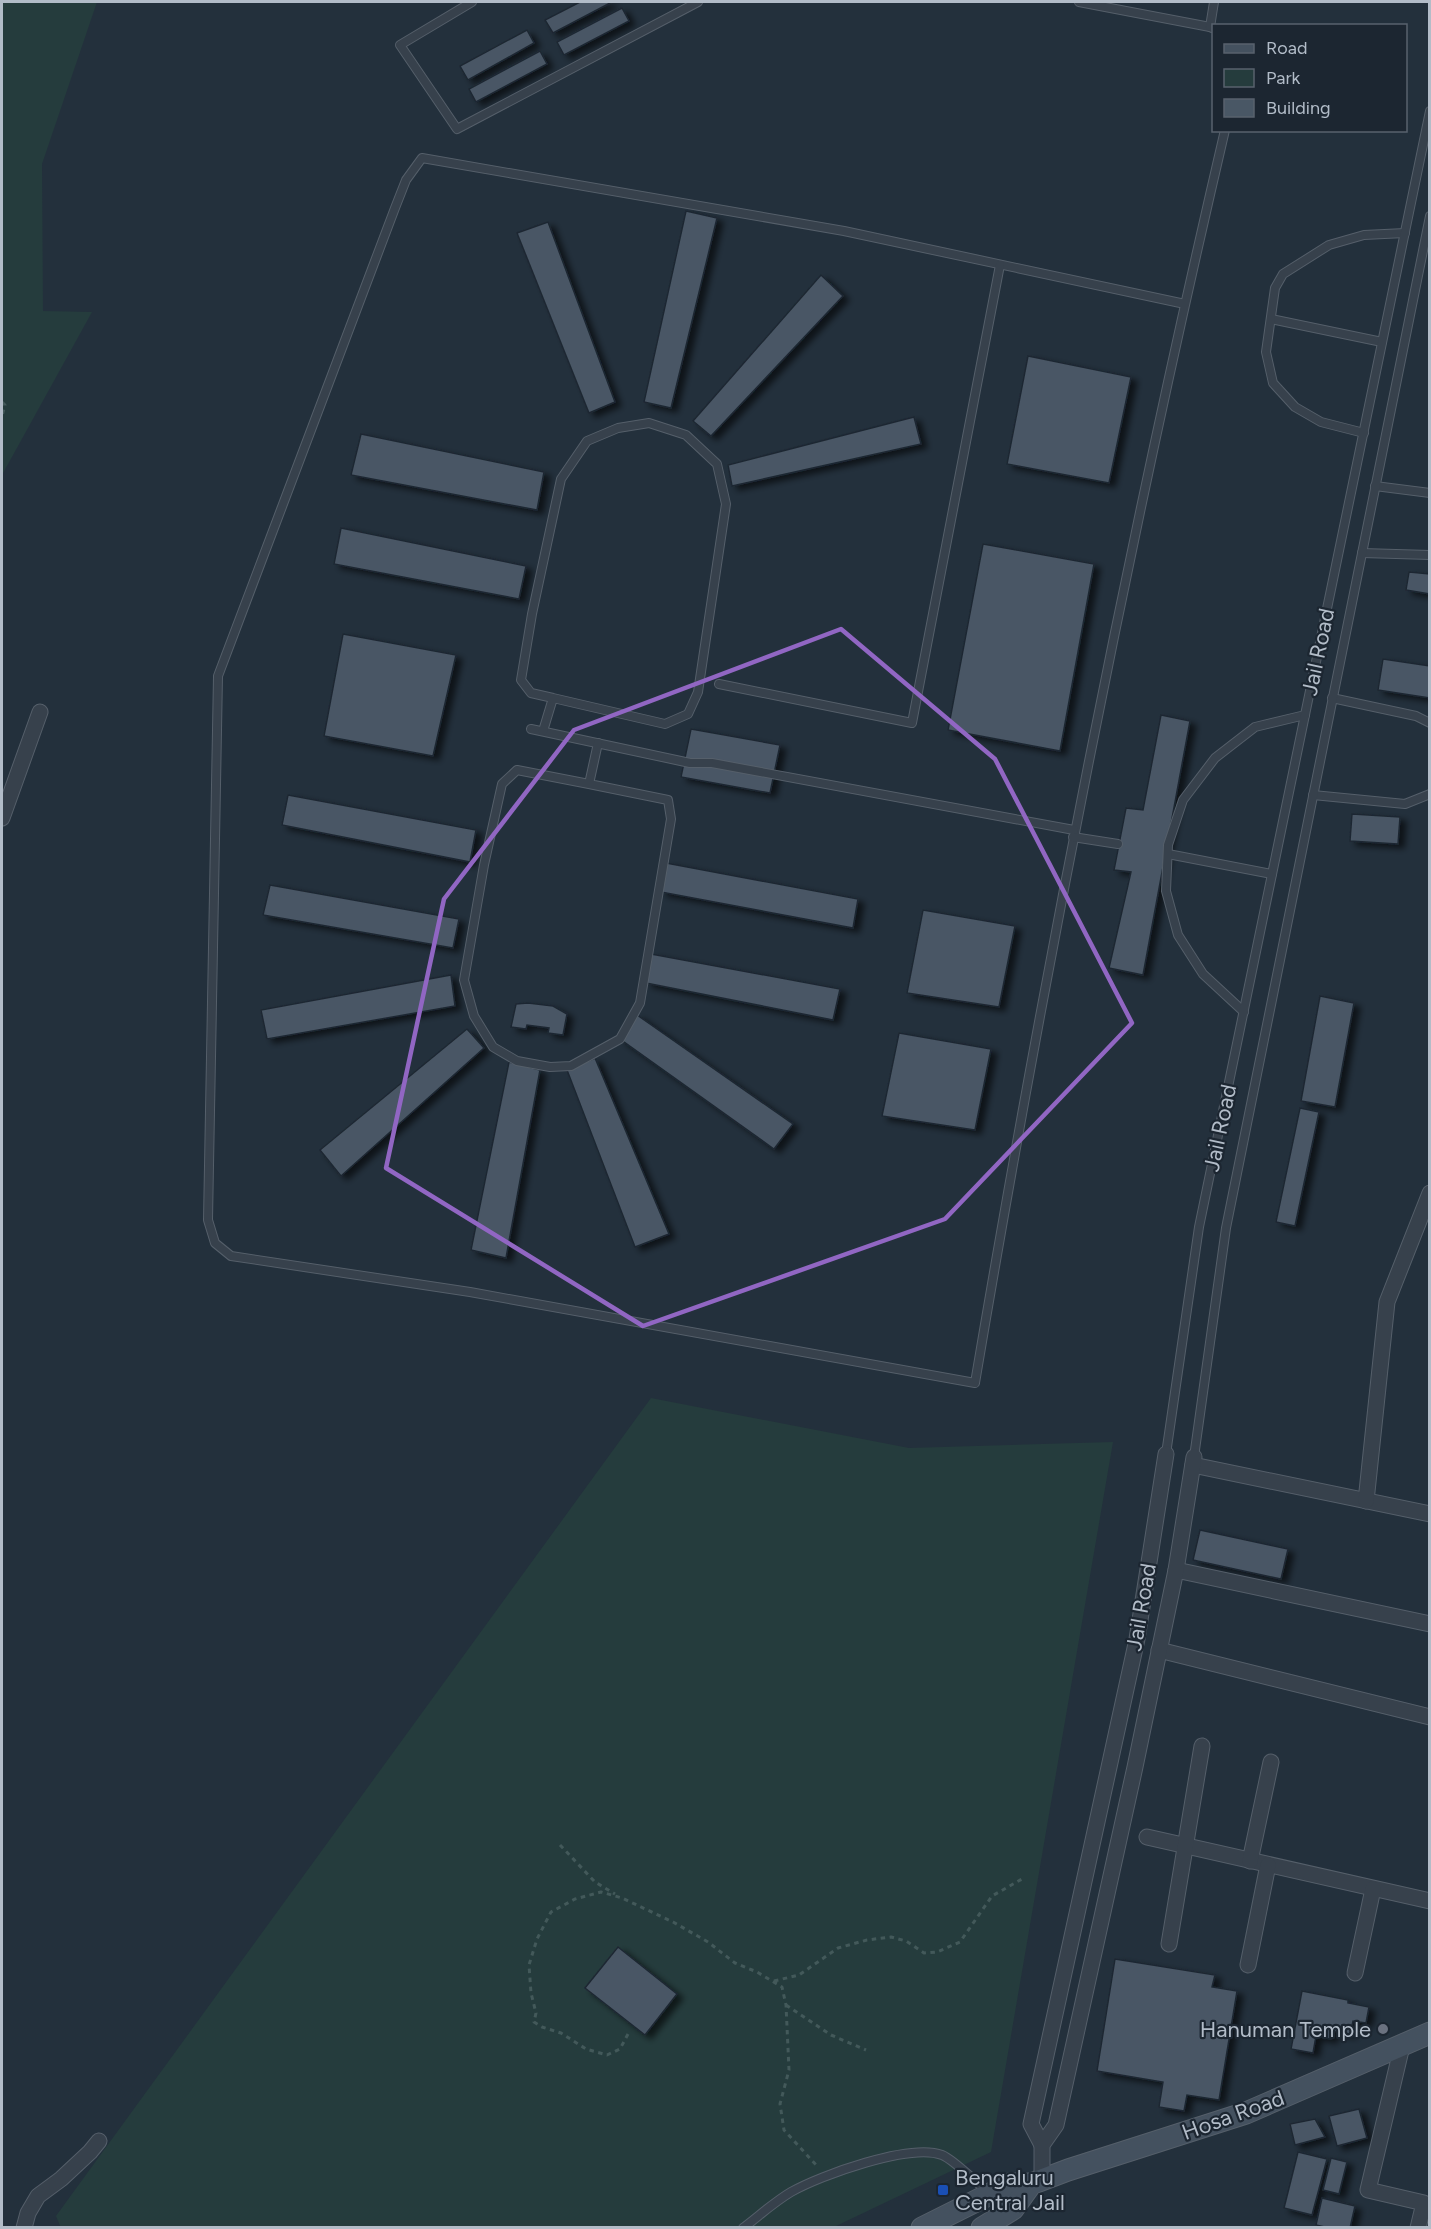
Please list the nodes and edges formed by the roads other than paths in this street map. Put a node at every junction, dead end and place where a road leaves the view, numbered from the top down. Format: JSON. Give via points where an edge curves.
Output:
{"nodes":[{"id":1,"x":472,"y":2,"type":"edge"},
{"id":2,"x":698,"y":2,"type":"edge"},
{"id":3,"x":1079,"y":2,"type":"edge"},
{"id":4,"x":1214,"y":2,"type":"edge"},
{"id":5,"x":1212,"y":24,"type":"edge"},
{"id":6,"x":1212,"y":28,"type":"edge"},
{"id":7,"x":1430,"y":111,"type":"edge"},
{"id":8,"x":1225,"y":132,"type":"edge"},
{"id":9,"x":1430,"y":216,"type":"edge"},
{"id":10,"x":1405,"y":233,"type":"junction"},
{"id":11,"x":1000,"y":265,"type":"junction"},
{"id":12,"x":1185,"y":304,"type":"junction"},
{"id":13,"x":1271,"y":319,"type":"junction"},
{"id":14,"x":1382,"y":342,"type":"junction"},
{"id":15,"x":1364,"y":433,"type":"junction"},
{"id":16,"x":1375,"y":486,"type":"junction"},
{"id":17,"x":1430,"y":493,"type":"edge"},
{"id":18,"x":1362,"y":553,"type":"junction"},
{"id":19,"x":1430,"y":555,"type":"edge"},
{"id":20,"x":719,"y":684,"type":"dead end"},
{"id":21,"x":1332,"y":698,"type":"junction"},
{"id":22,"x":553,"y":699,"type":"junction"},
{"id":23,"x":40,"y":712,"type":"dead end"},
{"id":24,"x":1305,"y":715,"type":"junction"},
{"id":25,"x":1430,"y":723,"type":"edge"},
{"id":26,"x":531,"y":729,"type":"dead end"},
{"id":27,"x":543,"y":731,"type":"junction"},
{"id":28,"x":598,"y":743,"type":"junction"},
{"id":29,"x":589,"y":784,"type":"junction"},
{"id":30,"x":1430,"y":794,"type":"edge"},
{"id":31,"x":1313,"y":795,"type":"junction"},
{"id":32,"x":3,"y":811,"type":"edge"},
{"id":33,"x":1074,"y":834,"type":"junction"},
{"id":34,"x":1118,"y":844,"type":"dead end"},
{"id":35,"x":1168,"y":854,"type":"junction"},
{"id":36,"x":1272,"y":874,"type":"junction"},
{"id":37,"x":1244,"y":1012,"type":"junction"},
{"id":38,"x":1430,"y":1193,"type":"edge"},
{"id":39,"x":1166,"y":1454,"type":"joint"},
{"id":40,"x":1193,"y":1461,"type":"junction"},
{"id":41,"x":1366,"y":1501,"type":"junction"},
{"id":42,"x":1430,"y":1514,"type":"edge"},
{"id":43,"x":1176,"y":1570,"type":"junction"},
{"id":44,"x":1430,"y":1624,"type":"edge"},
{"id":45,"x":1159,"y":1650,"type":"junction"},
{"id":46,"x":1430,"y":1717,"type":"edge"},
{"id":47,"x":1203,"y":1746,"type":"dead end"},
{"id":48,"x":1270,"y":1762,"type":"dead end"},
{"id":49,"x":1147,"y":1837,"type":"dead end"},
{"id":50,"x":1185,"y":1846,"type":"junction"},
{"id":51,"x":1250,"y":1861,"type":"junction"},
{"id":52,"x":1268,"y":1865,"type":"junction"},
{"id":53,"x":1373,"y":1888,"type":"junction"},
{"id":54,"x":1430,"y":1901,"type":"edge"},
{"id":55,"x":1169,"y":1944,"type":"dead end"},
{"id":56,"x":1248,"y":1965,"type":"dead end"},
{"id":57,"x":1355,"y":1973,"type":"dead end"},
{"id":58,"x":1430,"y":2033,"type":"edge"},
{"id":59,"x":1402,"y":2046,"type":"junction"},
{"id":60,"x":99,"y":2141,"type":"dead end"},
{"id":61,"x":1042,"y":2145,"type":"junction"},
{"id":62,"x":1037,"y":2182,"type":"junction"},
{"id":63,"x":990,"y":2194,"type":"junction"},
{"id":64,"x":24,"y":2228,"type":"edge"},
{"id":65,"x":743,"y":2228,"type":"edge"},
{"id":66,"x":922,"y":2228,"type":"edge"},
{"id":67,"x":982,"y":2228,"type":"edge"},
{"id":68,"x":1418,"y":2228,"type":"edge"}],
"edges":[{"from":1,"to":2,"type":"lane","via":[[400,45],[457,129]]},
{"from":3,"to":6,"type":"lane"},
{"from":4,"to":5,"type":"lane"},
{"from":7,"to":10,"type":"lane","name":"Jail Road"},
{"from":8,"to":12,"type":"lane"},
{"from":9,"to":16,"type":"lane"},
{"from":10,"to":13,"type":"lane","via":[[1364,235],[1329,245],[1292,268],[1275,288]]},
{"from":10,"to":14,"type":"lane","name":"Jail Road"},
{"from":11,"to":12,"type":"lane"},
{"from":11,"to":20,"type":"lane","via":[[912,723]]},
{"from":11,"to":33,"type":"lane","via":[[821,227],[422,158],[406,180],[394,208],[218,676],[208,1220],[215,1243],[231,1256],[470,1292],[975,1383]]},
{"from":12,"to":33,"type":"lane"},
{"from":13,"to":14,"type":"lane"},
{"from":13,"to":15,"type":"lane","via":[[1266,352],[1274,383],[1295,407],[1321,423]]},
{"from":14,"to":15,"type":"lane","name":"Jail Road"},
{"from":15,"to":24,"type":"lane","name":"Jail Road"},
{"from":16,"to":17,"type":"lane"},
{"from":16,"to":18,"type":"lane"},
{"from":18,"to":19,"type":"lane"},
{"from":18,"to":21,"type":"lane"},
{"from":21,"to":25,"type":"lane","via":[[1416,716]]},
{"from":21,"to":31,"type":"lane"},
{"from":22,"to":22,"type":"lane","via":[[531,693],[521,680],[561,479],[587,441],[618,428],[649,423],[686,435],[717,464],[726,504],[698,692],[688,714],[665,724]]},
{"from":22,"to":27,"type":"lane"},
{"from":23,"to":32,"type":"street"},
{"from":24,"to":35,"type":"lane","via":[[1255,727],[1215,758],[1183,800]]},
{"from":24,"to":36,"type":"lane","name":"Jail Road"},
{"from":26,"to":27,"type":"lane"},
{"from":27,"to":28,"type":"lane"},
{"from":28,"to":29,"type":"lane"},
{"from":28,"to":33,"type":"lane"},
{"from":29,"to":29,"type":"lane","via":[[668,800],[671,819],[640,1003],[620,1039],[572,1066],[517,1061],[493,1047],[474,1016],[464,980],[502,784],[517,770]]},
{"from":30,"to":31,"type":"lane","via":[[1405,804]]},
{"from":31,"to":40,"type":"lane","via":[[1226,1228]]},
{"from":33,"to":34,"type":"lane"},
{"from":35,"to":36,"type":"lane"},
{"from":35,"to":37,"type":"lane","via":[[1166,891],[1178,935],[1203,974]]},
{"from":36,"to":37,"type":"lane","name":"Jail Road"},
{"from":37,"to":39,"type":"lane","name":"Jail Road","via":[[1199,1227]]},
{"from":38,"to":41,"type":"street","via":[[1387,1302]]},
{"from":39,"to":61,"type":"street","name":"Jail Road","via":[[1137,1639],[1031,2124]]},
{"from":40,"to":41,"type":"street"},
{"from":40,"to":43,"type":"street"},
{"from":41,"to":42,"type":"street"},
{"from":43,"to":44,"type":"street"},
{"from":43,"to":45,"type":"street"},
{"from":45,"to":46,"type":"street"},
{"from":45,"to":61,"type":"street","via":[[1056,2125]]},
{"from":47,"to":50,"type":"street"},
{"from":48,"to":51,"type":"street"},
{"from":49,"to":50,"type":"street"},
{"from":50,"to":51,"type":"street"},
{"from":50,"to":55,"type":"street"},
{"from":51,"to":52,"type":"street"},
{"from":52,"to":53,"type":"street"},
{"from":52,"to":56,"type":"street"},
{"from":53,"to":54,"type":"street"},
{"from":53,"to":57,"type":"street"},
{"from":58,"to":59,"type":"main road","name":"Hosa Road"},
{"from":59,"to":62,"type":"main road","name":"Hosa Road","via":[[1246,2113]]},
{"from":59,"to":68,"type":"street","via":[[1368,2190],[1424,2203]]},
{"from":60,"to":64,"type":"street","via":[[38,2196]]},
{"from":61,"to":62,"type":"street"},
{"from":62,"to":63,"type":"main road","name":"Hosa Road","via":[[1010,2184]]},
{"from":62,"to":67,"type":"main road","via":[[1013,2208]]},
{"from":63,"to":65,"type":"lane","via":[[944,2155],[928,2152],[886,2158],[828,2175],[791,2192]]},
{"from":63,"to":66,"type":"main road","name":"Hosa Road"}]}
